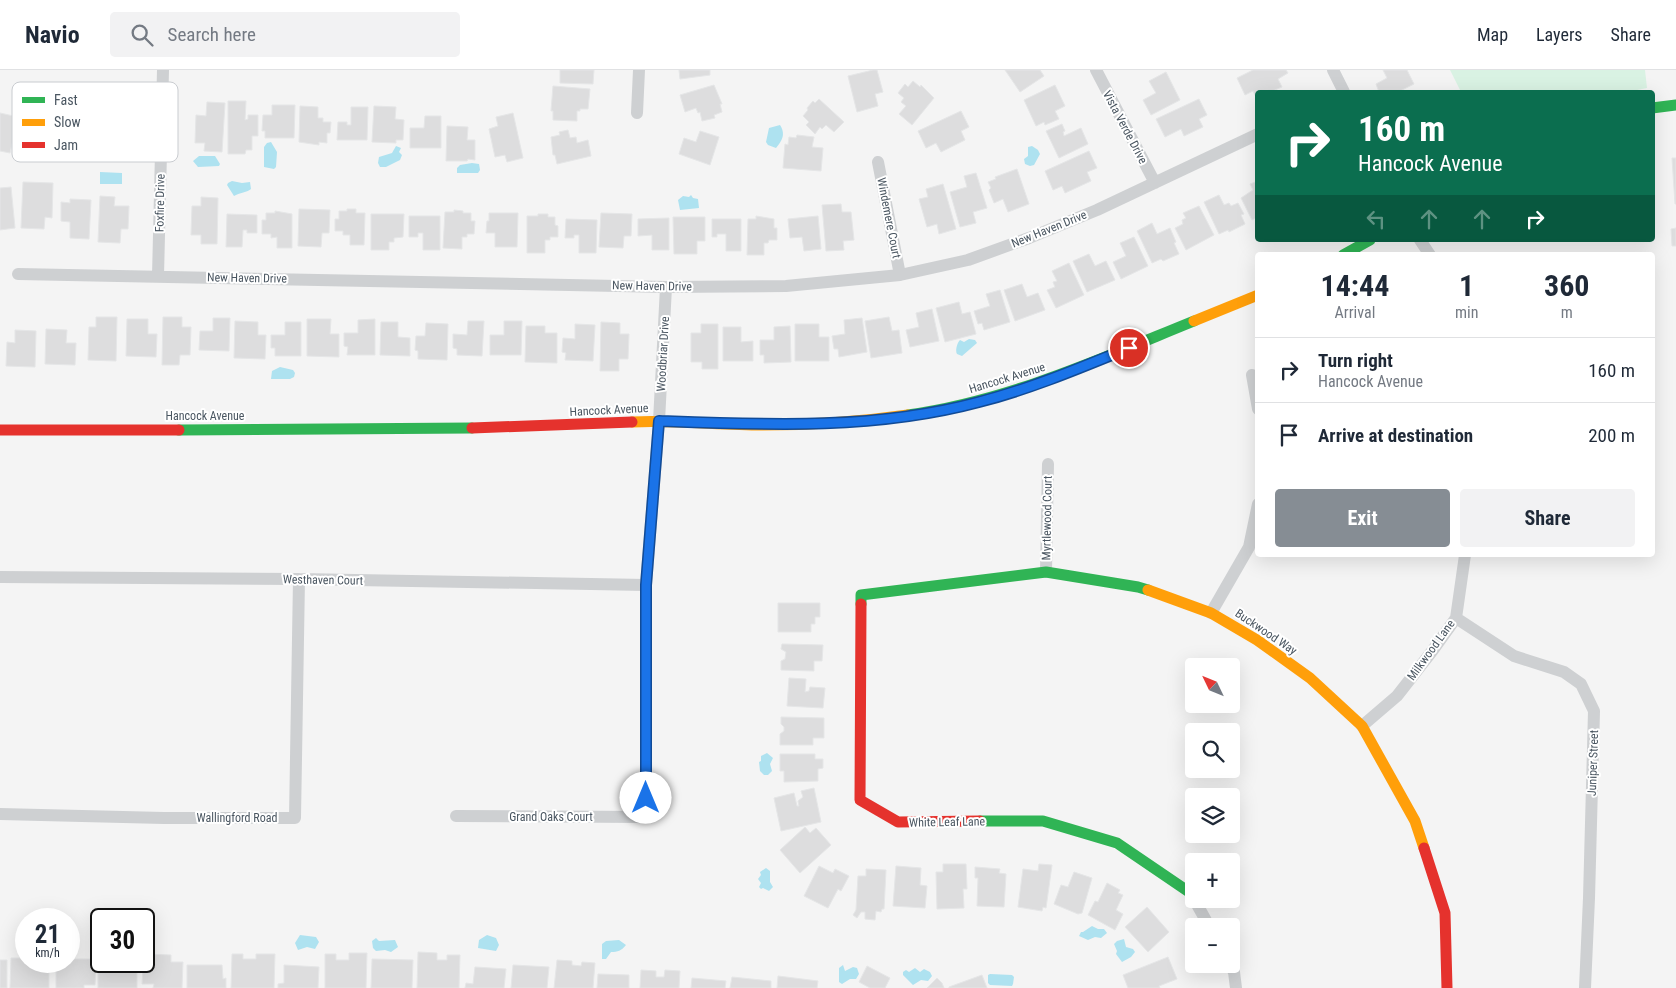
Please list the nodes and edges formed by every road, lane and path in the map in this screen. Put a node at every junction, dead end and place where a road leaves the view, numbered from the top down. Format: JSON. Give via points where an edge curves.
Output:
{"nodes":[{"id":1,"x":639,"y":70,"type":"edge"},
{"id":2,"x":1096,"y":70,"type":"edge"},
{"id":3,"x":1333,"y":70,"type":"edge"},
{"id":4,"x":1343,"y":90,"type":"edge"},
{"id":5,"x":1676,"y":105,"type":"edge"},
{"id":6,"x":1655,"y":108,"type":"edge"},
{"id":7,"x":637,"y":113,"type":"dead end"},
{"id":8,"x":1255,"y":135,"type":"edge"},
{"id":9,"x":161,"y":162,"type":"edge"},
{"id":10,"x":878,"y":162,"type":"dead end"},
{"id":11,"x":1155,"y":183,"type":"junction"},
{"id":12,"x":1367,"y":242,"type":"edge"},
{"id":13,"x":1349,"y":252,"type":"edge"},
{"id":14,"x":18,"y":274,"type":"dead end"},
{"id":15,"x":900,"y":275,"type":"junction"},
{"id":16,"x":158,"y":276,"type":"junction"},
{"id":17,"x":666,"y":287,"type":"junction"},
{"id":18,"x":1255,"y":296,"type":"edge"},
{"id":19,"x":1252,"y":375,"type":"dead end"},
{"id":20,"x":1255,"y":392,"type":"edge"},
{"id":21,"x":659,"y":421,"type":"junction"},
{"id":22,"x":0,"y":430,"type":"edge"},
{"id":23,"x":1048,"y":464,"type":"dead end"},
{"id":24,"x":1255,"y":518,"type":"edge"},
{"id":25,"x":1465,"y":557,"type":"edge"},
{"id":26,"x":1046,"y":572,"type":"junction"},
{"id":27,"x":0,"y":577,"type":"edge"},
{"id":28,"x":298,"y":579,"type":"junction"},
{"id":29,"x":646,"y":585,"type":"junction"},
{"id":30,"x":862,"y":595,"type":"joint"},
{"id":31,"x":1211,"y":613,"type":"junction"},
{"id":32,"x":1456,"y":618,"type":"junction"},
{"id":33,"x":1362,"y":726,"type":"junction"},
{"id":34,"x":0,"y":814,"type":"edge"},
{"id":35,"x":456,"y":816,"type":"dead end"},
{"id":36,"x":646,"y":817,"type":"joint"},
{"id":37,"x":1185,"y":889,"type":"edge"},
{"id":38,"x":1234,"y":973,"type":"edge"},
{"id":39,"x":1236,"y":988,"type":"edge"},
{"id":40,"x":1447,"y":988,"type":"edge"},
{"id":41,"x":1585,"y":988,"type":"edge"}],
"edges":[{"from":1,"to":7,"type":"street"},
{"from":2,"to":11,"type":"street","name":"Vista Verde Drive"},
{"from":3,"to":4,"type":"street"},
{"from":5,"to":6,"type":"street"},
{"from":8,"to":11,"type":"street","name":"New Haven Drive"},
{"from":9,"to":16,"type":"street","name":"Foxfire Drive"},
{"from":10,"to":15,"type":"street","name":"Windemere Court"},
{"from":11,"to":15,"type":"street","name":"New Haven Drive","via":[[994,251]]},
{"from":12,"to":13,"type":"street"},
{"from":14,"to":16,"type":"street","name":"New Haven Drive"},
{"from":15,"to":17,"type":"street","name":"New Haven Drive","via":[[786,286]]},
{"from":16,"to":17,"type":"street","name":"New Haven Drive"},
{"from":17,"to":21,"type":"street","name":"Woodbriar Drive"},
{"from":18,"to":21,"type":"street","name":"Hancock Avenue","via":[[1054,378],[979,402],[932,412],[834,424]]},
{"from":19,"to":20,"type":"street"},
{"from":21,"to":22,"type":"street","name":"Hancock Avenue","via":[[430,429]]},
{"from":21,"to":29,"type":"street","name":"Woodbriar Drive"},
{"from":23,"to":26,"type":"street","name":"Myrtlewood Court"},
{"from":24,"to":31,"type":"street","via":[[1249,547]]},
{"from":25,"to":32,"type":"street","name":"Milkwood Lane"},
{"from":26,"to":30,"type":"street","name":"Buckwood Way"},
{"from":26,"to":31,"type":"street","name":"Buckwood Way","via":[[1138,587]]},
{"from":27,"to":28,"type":"street","name":"Westhaven Court"},
{"from":28,"to":29,"type":"street","name":"Westhaven Court"},
{"from":28,"to":34,"type":"street","name":"Wallingford Road","via":[[295,818]]},
{"from":29,"to":36,"type":"street","name":"Woodbriar Drive"},
{"from":30,"to":37,"type":"street","name":"White Leaf Lane","via":[[860,800],[898,822],[1043,821],[1116,844]]},
{"from":31,"to":33,"type":"street","name":"Buckwood Way","via":[[1257,640],[1310,678]]},
{"from":32,"to":33,"type":"street","name":"Milkwood Lane","via":[[1397,696]]},
{"from":32,"to":41,"type":"street","name":"Juniper Street","via":[[1514,656],[1564,672],[1581,684],[1594,710]]},
{"from":33,"to":40,"type":"street","name":"Buckwood Way","via":[[1415,821],[1445,913]]},
{"from":35,"to":36,"type":"street","name":"Grand Oaks Court"},
{"from":38,"to":39,"type":"street"}]}
